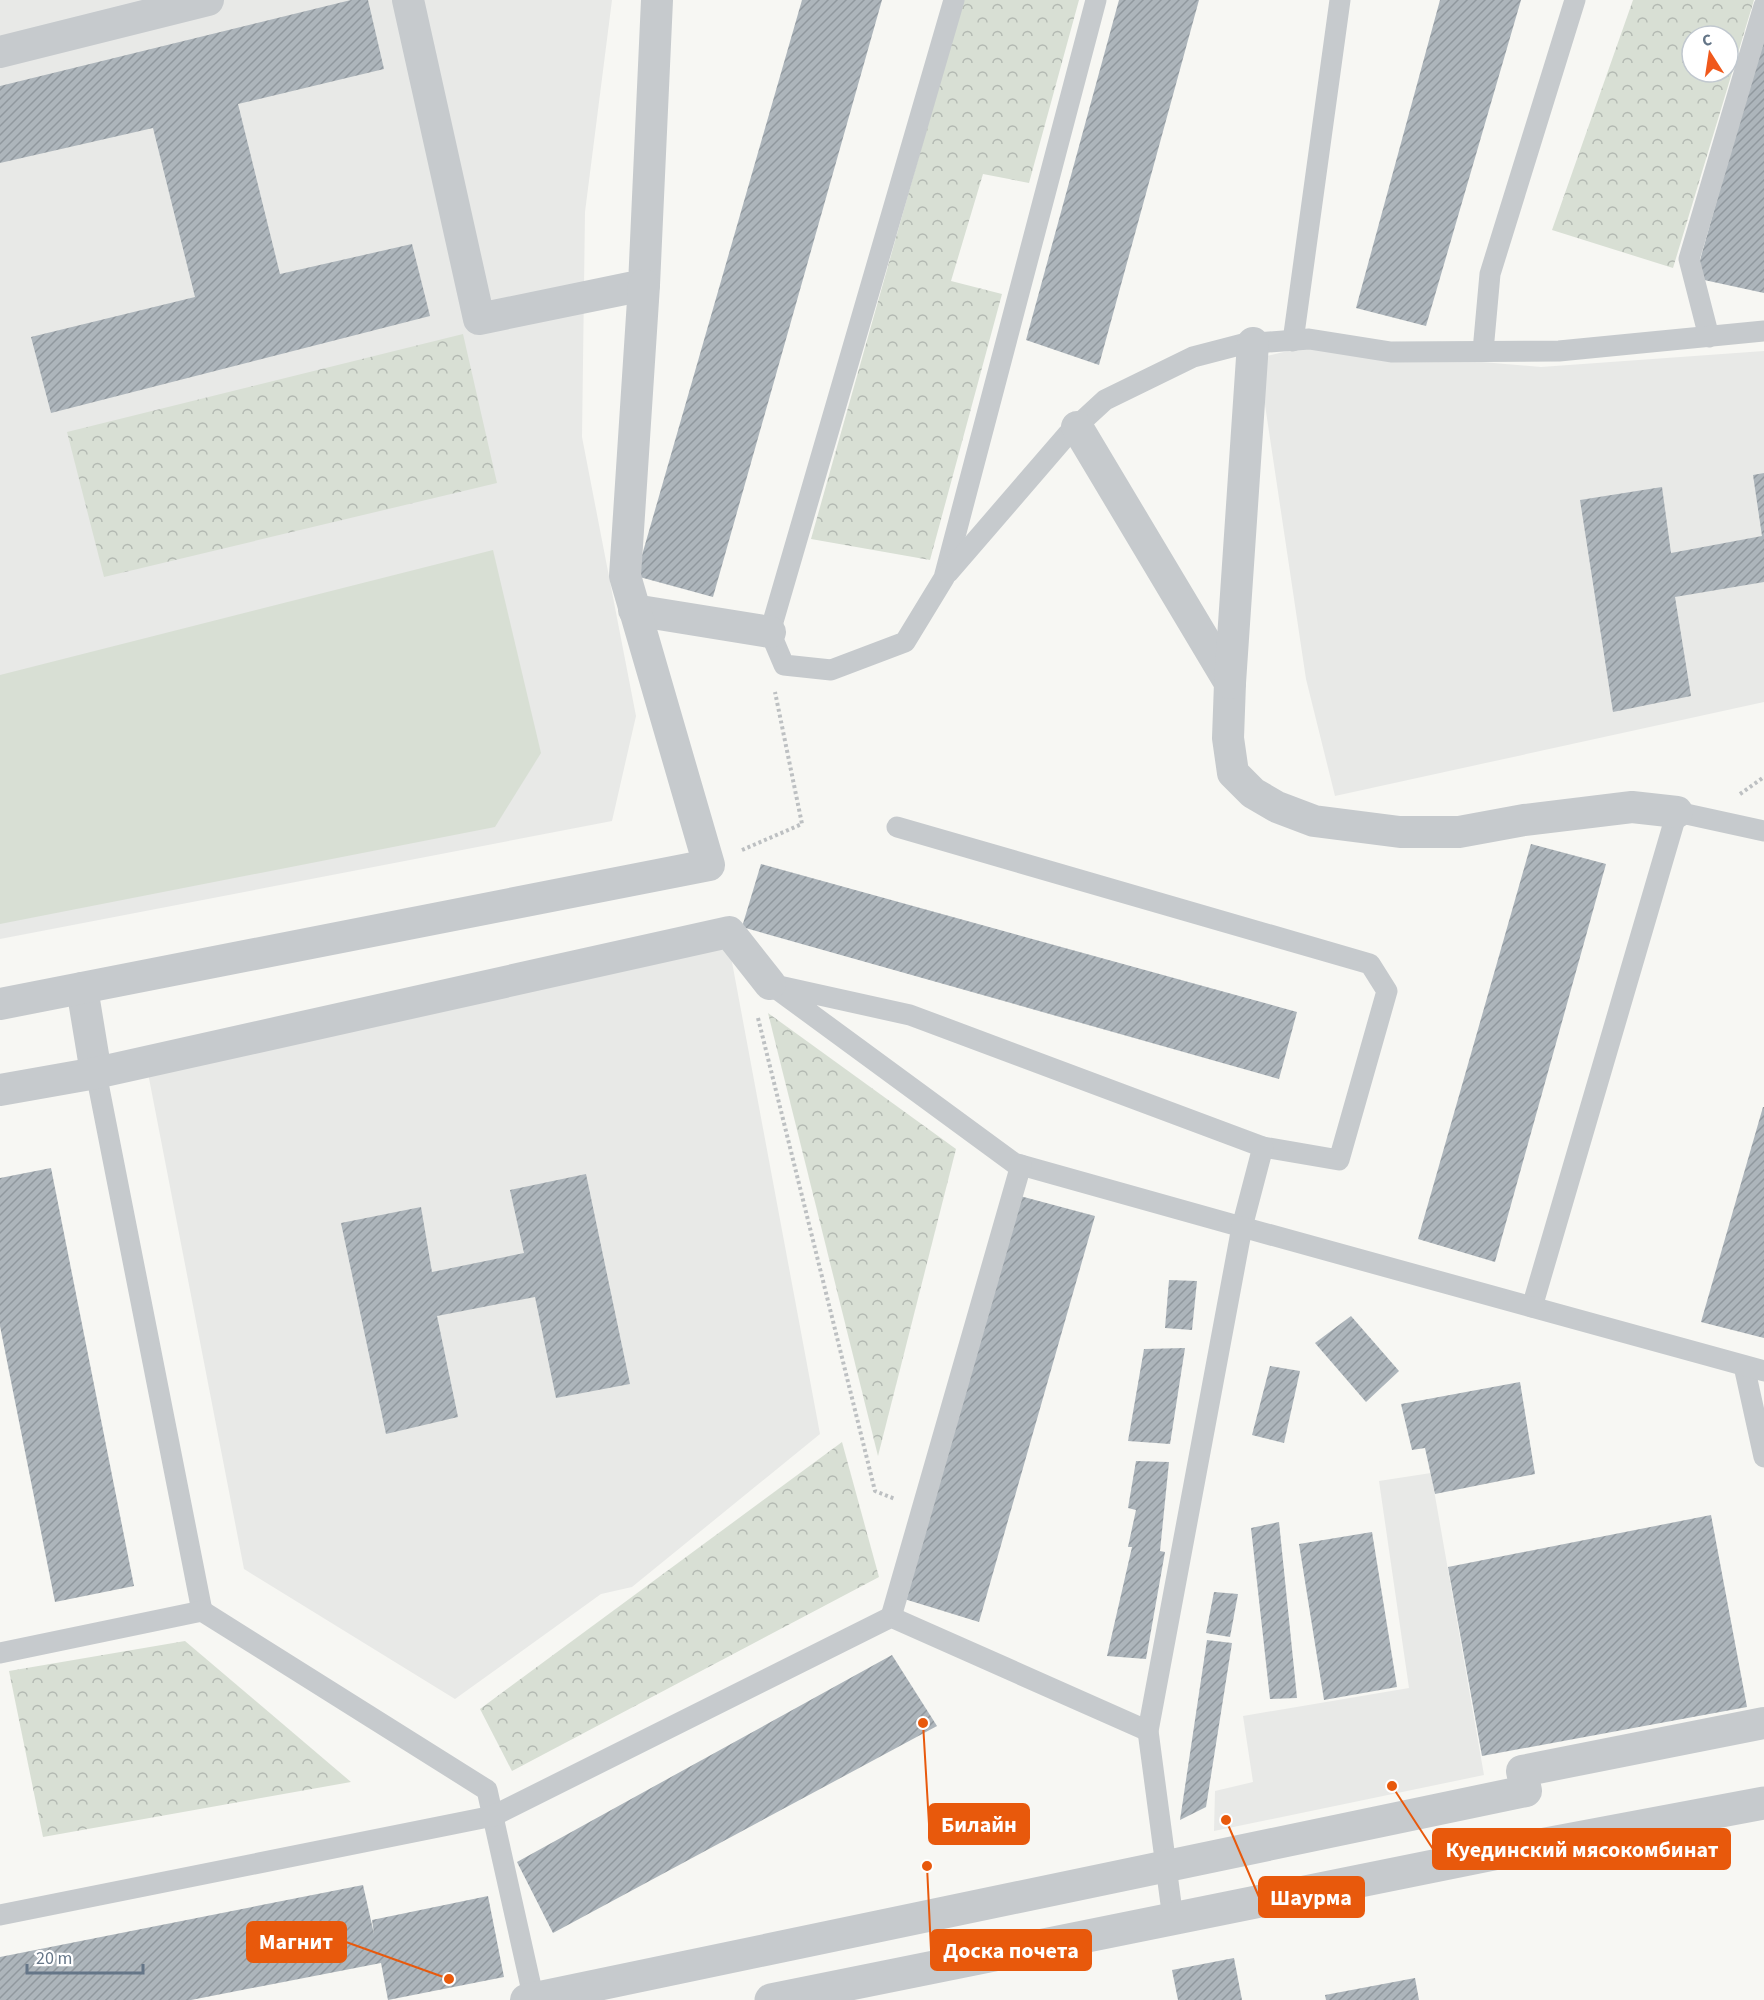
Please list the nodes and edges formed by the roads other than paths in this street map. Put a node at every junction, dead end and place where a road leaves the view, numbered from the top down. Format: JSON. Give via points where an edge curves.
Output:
{"nodes":[{"id":1,"x":208,"y":0,"type":"edge"},
{"id":2,"x":408,"y":0,"type":"edge"},
{"id":3,"x":657,"y":0,"type":"edge"},
{"id":4,"x":954,"y":0,"type":"edge"},
{"id":5,"x":1096,"y":0,"type":"edge"},
{"id":6,"x":1340,"y":0,"type":"edge"},
{"id":7,"x":1575,"y":0,"type":"edge"},
{"id":8,"x":1764,"y":6,"type":"edge"},
{"id":9,"x":0,"y":52,"type":"edge"},
{"id":10,"x":644,"y":285,"type":"junction"},
{"id":11,"x":1764,"y":331,"type":"edge"},
{"id":12,"x":1709,"y":337,"type":"junction"},
{"id":13,"x":1293,"y":341,"type":"junction"},
{"id":14,"x":1253,"y":343,"type":"junction"},
{"id":15,"x":1483,"y":351,"type":"junction"},
{"id":16,"x":1077,"y":427,"type":"junction"},
{"id":17,"x":944,"y":578,"type":"junction"},
{"id":18,"x":634,"y":610,"type":"junction"},
{"id":19,"x":770,"y":632,"type":"junction"},
{"id":20,"x":1230,"y":683,"type":"junction"},
{"id":21,"x":1677,"y":812,"type":"junction"},
{"id":22,"x":897,"y":827,"type":"dead end"},
{"id":23,"x":1764,"y":831,"type":"edge"},
{"id":24,"x":770,"y":984,"type":"junction"},
{"id":25,"x":82,"y":988,"type":"junction"},
{"id":26,"x":0,"y":1004,"type":"edge"},
{"id":27,"x":96,"y":1073,"type":"junction"},
{"id":28,"x":0,"y":1090,"type":"edge"},
{"id":29,"x":1263,"y":1147,"type":"junction"},
{"id":30,"x":1021,"y":1165,"type":"junction"},
{"id":31,"x":1242,"y":1227,"type":"junction"},
{"id":32,"x":1532,"y":1307,"type":"junction"},
{"id":33,"x":1754,"y":1369,"type":"edge"},
{"id":34,"x":1764,"y":1457,"type":"edge"},
{"id":35,"x":202,"y":1611,"type":"junction"},
{"id":36,"x":891,"y":1617,"type":"junction"},
{"id":37,"x":0,"y":1653,"type":"edge"},
{"id":38,"x":1764,"y":1723,"type":"edge"},
{"id":39,"x":1148,"y":1731,"type":"junction"},
{"id":40,"x":1764,"y":1803,"type":"edge"},
{"id":41,"x":493,"y":1815,"type":"junction"},
{"id":42,"x":1166,"y":1866,"type":"junction"},
{"id":43,"x":0,"y":1915,"type":"edge"},
{"id":44,"x":1173,"y":1919,"type":"junction"},
{"id":45,"x":899,"y":1987,"type":"edge"},
{"id":46,"x":531,"y":1999,"type":"edge"},
{"id":47,"x":771,"y":2000,"type":"edge"}],
"edges":[{"from":1,"to":9,"type":"street"},
{"from":2,"to":10,"type":"street","via":[[479,319]]},
{"from":3,"to":10,"type":"street"},
{"from":4,"to":19,"type":"lane"},
{"from":5,"to":17,"type":"lane"},
{"from":6,"to":13,"type":"lane"},
{"from":7,"to":15,"type":"lane","via":[[1490,274]]},
{"from":8,"to":12,"type":"lane","via":[[1689,259]]},
{"from":10,"to":18,"type":"street","via":[[625,576]]},
{"from":11,"to":12,"type":"lane"},
{"from":12,"to":15,"type":"lane","via":[[1559,351]]},
{"from":13,"to":14,"type":"lane"},
{"from":13,"to":15,"type":"lane","via":[[1309,339],[1391,352]]},
{"from":14,"to":16,"type":"lane","via":[[1193,357],[1149,376],[1105,400]]},
{"from":14,"to":20,"type":"street"},
{"from":16,"to":17,"type":"lane"},
{"from":16,"to":20,"type":"street"},
{"from":17,"to":19,"type":"lane","via":[[905,642],[831,670],[784,665]]},
{"from":18,"to":19,"type":"street"},
{"from":18,"to":25,"type":"street","via":[[710,865]]},
{"from":20,"to":21,"type":"street","via":[[1228,738],[1233,773],[1252,793],[1314,821],[1400,832],[1459,832],[1632,807]]},
{"from":21,"to":23,"type":"lane"},
{"from":21,"to":32,"type":"lane"},
{"from":22,"to":29,"type":"lane","via":[[1370,964],[1387,991],[1339,1160]]},
{"from":24,"to":27,"type":"street","via":[[729,932]]},
{"from":24,"to":29,"type":"lane","via":[[910,1016]]},
{"from":24,"to":30,"type":"lane"},
{"from":25,"to":26,"type":"street"},
{"from":25,"to":27,"type":"street"},
{"from":27,"to":28,"type":"street"},
{"from":27,"to":35,"type":"lane"},
{"from":29,"to":31,"type":"lane"},
{"from":30,"to":31,"type":"lane"},
{"from":30,"to":36,"type":"lane"},
{"from":31,"to":32,"type":"lane"},
{"from":31,"to":39,"type":"lane"},
{"from":32,"to":33,"type":"lane"},
{"from":33,"to":34,"type":"lane"},
{"from":35,"to":37,"type":"lane"},
{"from":35,"to":41,"type":"lane","via":[[487,1790]]},
{"from":36,"to":39,"type":"lane"},
{"from":36,"to":41,"type":"lane"},
{"from":38,"to":42,"type":"street","via":[[1522,1771],[1526,1791]]},
{"from":39,"to":42,"type":"lane"},
{"from":40,"to":44,"type":"street"},
{"from":41,"to":43,"type":"lane"},
{"from":41,"to":46,"type":"lane"},
{"from":42,"to":44,"type":"lane"},
{"from":42,"to":46,"type":"street"},
{"from":44,"to":45,"type":"street"},
{"from":45,"to":47,"type":"street"}]}
